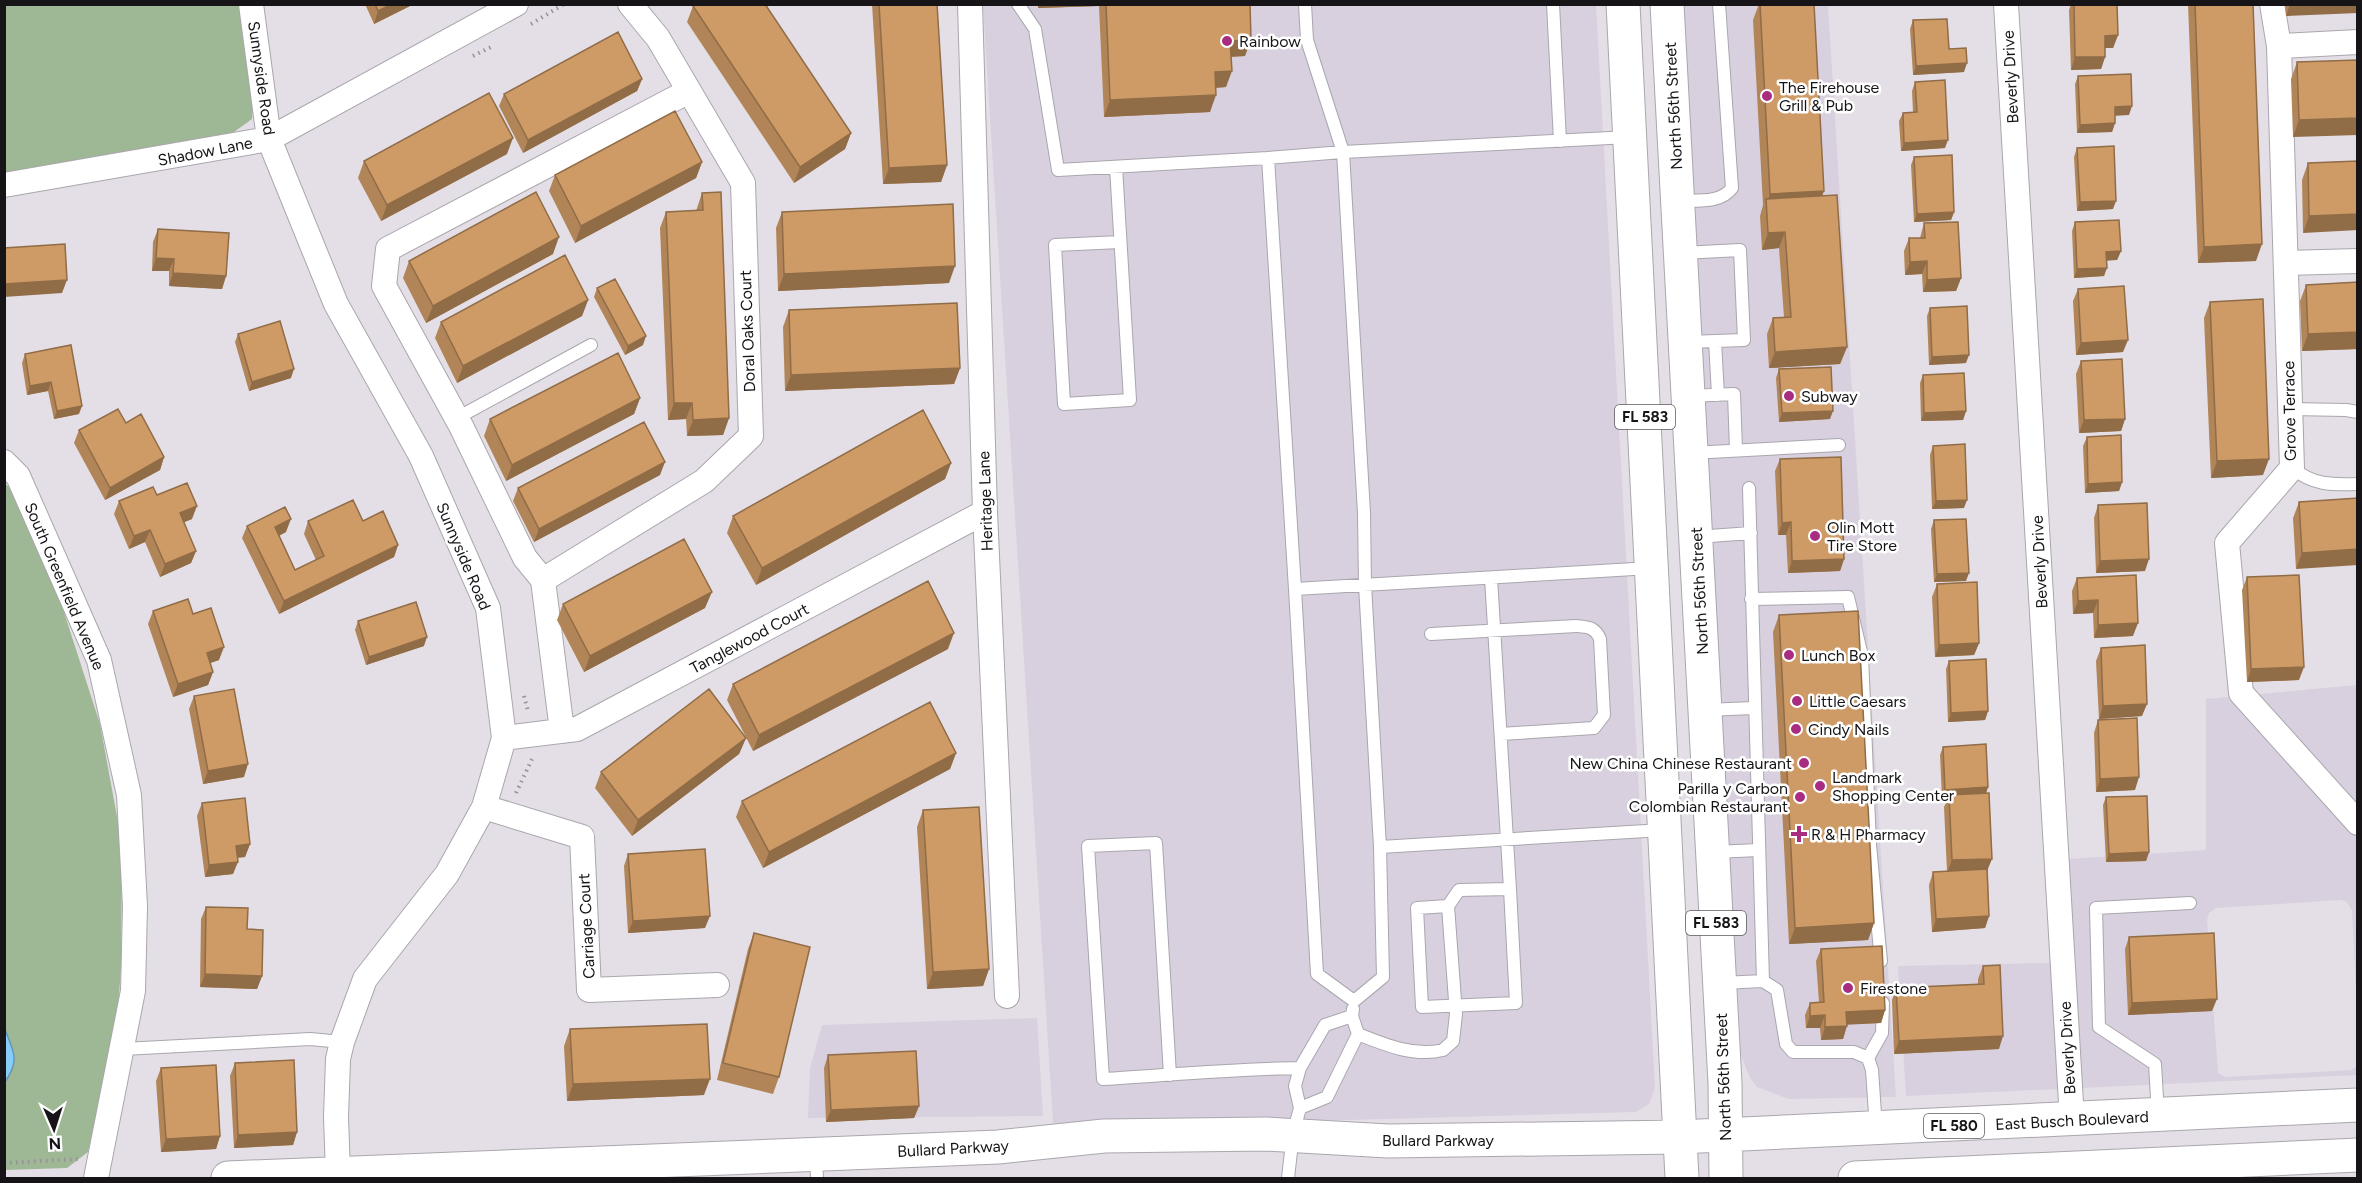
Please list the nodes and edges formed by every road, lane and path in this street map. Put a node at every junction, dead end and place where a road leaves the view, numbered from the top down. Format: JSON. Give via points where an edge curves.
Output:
{"nodes":[{"id":1,"x":251,"y":4,"type":"edge"},
{"id":2,"x":516,"y":4,"type":"edge"},
{"id":3,"x":630,"y":4,"type":"edge"},
{"id":4,"x":970,"y":4,"type":"edge"},
{"id":5,"x":1018,"y":4,"type":"edge"},
{"id":6,"x":1305,"y":4,"type":"edge"},
{"id":7,"x":1552,"y":4,"type":"edge"},
{"id":8,"x":1623,"y":4,"type":"edge"},
{"id":9,"x":1667,"y":4,"type":"edge"},
{"id":10,"x":1719,"y":4,"type":"edge"},
{"id":11,"x":2006,"y":4,"type":"edge"},
{"id":12,"x":2272,"y":4,"type":"edge"},
{"id":13,"x":2358,"y":42,"type":"edge"},
{"id":14,"x":2278,"y":46,"type":"junction"},
{"id":15,"x":689,"y":91,"type":"junction"},
{"id":16,"x":1630,"y":137,"type":"junction"},
{"id":17,"x":269,"y":138,"type":"junction"},
{"id":18,"x":1560,"y":141,"type":"junction"},
{"id":19,"x":1343,"y":152,"type":"junction"},
{"id":20,"x":1268,"y":158,"type":"junction"},
{"id":21,"x":1116,"y":167,"type":"junction"},
{"id":22,"x":4,"y":185,"type":"edge"},
{"id":23,"x":1678,"y":201,"type":"junction"},
{"id":24,"x":1120,"y":242,"type":"junction"},
{"id":25,"x":1681,"y":253,"type":"junction"},
{"id":26,"x":2358,"y":261,"type":"edge"},
{"id":27,"x":2286,"y":264,"type":"junction"},
{"id":28,"x":1700,"y":342,"type":"junction"},
{"id":29,"x":591,"y":345,"type":"dead end"},
{"id":30,"x":1704,"y":396,"type":"junction"},
{"id":31,"x":2290,"y":409,"type":"junction"},
{"id":32,"x":2358,"y":412,"type":"edge"},
{"id":33,"x":456,"y":418,"type":"junction"},
{"id":34,"x":1839,"y":445,"type":"dead end"},
{"id":35,"x":1736,"y":450,"type":"junction"},
{"id":36,"x":1691,"y":453,"type":"junction"},
{"id":37,"x":4,"y":462,"type":"edge"},
{"id":38,"x":2292,"y":468,"type":"junction"},
{"id":39,"x":2358,"y":484,"type":"edge"},
{"id":40,"x":1749,"y":488,"type":"dead end"},
{"id":41,"x":1648,"y":492,"type":"junction"},
{"id":42,"x":986,"y":512,"type":"junction"},
{"id":43,"x":1751,"y":534,"type":"junction"},
{"id":44,"x":1696,"y":537,"type":"junction"},
{"id":45,"x":1653,"y":568,"type":"junction"},
{"id":46,"x":1491,"y":578,"type":"junction"},
{"id":47,"x":543,"y":580,"type":"junction"},
{"id":48,"x":1365,"y":585,"type":"junction"},
{"id":49,"x":1295,"y":589,"type":"junction"},
{"id":50,"x":1752,"y":599,"type":"junction"},
{"id":51,"x":1494,"y":630,"type":"junction"},
{"id":52,"x":1431,"y":634,"type":"dead end"},
{"id":53,"x":1753,"y":708,"type":"junction"},
{"id":54,"x":1705,"y":710,"type":"junction"},
{"id":55,"x":562,"y":731,"type":"junction"},
{"id":56,"x":1500,"y":734,"type":"junction"},
{"id":57,"x":504,"y":738,"type":"junction"},
{"id":58,"x":536,"y":751,"type":"dead end"},
{"id":59,"x":515,"y":794,"type":"dead end"},
{"id":60,"x":484,"y":807,"type":"junction"},
{"id":61,"x":2358,"y":823,"type":"edge"},
{"id":62,"x":1666,"y":830,"type":"junction"},
{"id":63,"x":1508,"y":841,"type":"junction"},
{"id":64,"x":1380,"y":848,"type":"junction"},
{"id":65,"x":1758,"y":850,"type":"junction"},
{"id":66,"x":1713,"y":852,"type":"junction"},
{"id":67,"x":1510,"y":889,"type":"junction"},
{"id":68,"x":2190,"y":903,"type":"dead end"},
{"id":69,"x":1448,"y":906,"type":"junction"},
{"id":70,"x":1763,"y":981,"type":"junction"},
{"id":71,"x":1720,"y":983,"type":"junction"},
{"id":72,"x":717,"y":985,"type":"dead end"},
{"id":73,"x":1007,"y":996,"type":"dead end"},
{"id":74,"x":1353,"y":1001,"type":"junction"},
{"id":75,"x":1454,"y":1006,"type":"junction"},
{"id":76,"x":1352,"y":1016,"type":"junction"},
{"id":77,"x":1358,"y":1034,"type":"junction"},
{"id":78,"x":342,"y":1042,"type":"junction"},
{"id":79,"x":123,"y":1049,"type":"junction"},
{"id":80,"x":1868,"y":1058,"type":"junction"},
{"id":81,"x":1300,"y":1068,"type":"junction"},
{"id":82,"x":1170,"y":1075,"type":"junction"},
{"id":83,"x":2358,"y":1106,"type":"edge"},
{"id":84,"x":2158,"y":1116,"type":"junction"},
{"id":85,"x":2072,"y":1120,"type":"junction"},
{"id":86,"x":1297,"y":1121,"type":"junction"},
{"id":87,"x":1876,"y":1129,"type":"junction"},
{"id":88,"x":1726,"y":1136,"type":"junction"},
{"id":89,"x":1679,"y":1137,"type":"junction"},
{"id":90,"x":83,"y":1152,"type":"dead end"},
{"id":91,"x":2358,"y":1155,"type":"edge"},
{"id":92,"x":4,"y":1163,"type":"edge"},
{"id":93,"x":816,"y":1166,"type":"edge"},
{"id":94,"x":338,"y":1173,"type":"junction"},
{"id":95,"x":2058,"y":1173,"type":"edge"},
{"id":96,"x":96,"y":1179,"type":"edge"},
{"id":97,"x":228,"y":1179,"type":"edge"},
{"id":98,"x":1288,"y":1179,"type":"edge"},
{"id":99,"x":1682,"y":1179,"type":"edge"},
{"id":100,"x":1726,"y":1179,"type":"edge"},
{"id":101,"x":1855,"y":1179,"type":"edge"}],
"edges":[{"from":1,"to":17,"type":"street","name":"Sunnyside Road"},
{"from":2,"to":17,"type":"street","name":"Shadow Lane"},
{"from":3,"to":15,"type":"street","name":"Doral Oaks Court","via":[[658,38]]},
{"from":4,"to":42,"type":"street","name":"Heritage Lane"},
{"from":5,"to":21,"type":"lane","via":[[1035,29],[1058,170]]},
{"from":6,"to":19,"type":"lane","via":[[1307,40]]},
{"from":7,"to":18,"type":"lane"},
{"from":8,"to":16,"type":"main road","number":"FL 583"},
{"from":9,"to":23,"type":"main road","name":"North 56th Street","number":"FL 583"},
{"from":10,"to":23,"type":"lane","via":[[1732,188],[1718,199]]},
{"from":11,"to":85,"type":"street","name":"Beverly Drive"},
{"from":12,"to":14,"type":"street","name":"Grove Terrace"},
{"from":13,"to":14,"type":"street"},
{"from":14,"to":27,"type":"street","name":"Grove Terrace"},
{"from":15,"to":33,"type":"street","via":[[388,249],[384,286]]},
{"from":15,"to":47,"type":"street","name":"Doral Oaks Court","via":[[742,183],[750,436],[704,481]]},
{"from":16,"to":18,"type":"lane"},
{"from":16,"to":28,"type":"main road","via":[[1649,172],[1664,321],[1670,339]]},
{"from":16,"to":41,"type":"main road","number":"FL 583"},
{"from":17,"to":22,"type":"street","name":"Shadow Lane"},
{"from":17,"to":57,"type":"street","name":"Sunnyside Road","via":[[336,304],[421,456],[488,608]]},
{"from":18,"to":19,"type":"lane"},
{"from":19,"to":20,"type":"lane"},
{"from":19,"to":48,"type":"lane"},
{"from":20,"to":21,"type":"lane"},
{"from":20,"to":49,"type":"lane"},
{"from":21,"to":24,"type":"lane"},
{"from":23,"to":25,"type":"main road","name":"North 56th Street","number":"FL 583"},
{"from":24,"to":24,"type":"lane","via":[[1130,400],[1064,404],[1055,245]]},
{"from":25,"to":28,"type":"main road","name":"North 56th Street","number":"FL 583"},
{"from":25,"to":28,"type":"lane","via":[[1740,250],[1744,340]]},
{"from":26,"to":27,"type":"street"},
{"from":27,"to":31,"type":"street","name":"Grove Terrace"},
{"from":28,"to":30,"type":"main road","name":"North 56th Street","number":"FL 583"},
{"from":29,"to":33,"type":"lane"},
{"from":30,"to":35,"type":"lane","via":[[1734,394]]},
{"from":30,"to":36,"type":"main road","name":"North 56th Street","number":"FL 583"},
{"from":31,"to":32,"type":"lane"},
{"from":31,"to":38,"type":"street","name":"Grove Terrace"},
{"from":33,"to":47,"type":"street","via":[[525,558]]},
{"from":34,"to":35,"type":"lane"},
{"from":35,"to":36,"type":"lane"},
{"from":36,"to":44,"type":"main road","name":"North 56th Street","number":"FL 583"},
{"from":37,"to":79,"type":"street","name":"South Greenfield Avenue","via":[[18,476],[99,660],[117,733],[129,795],[135,906],[134,991]]},
{"from":38,"to":39,"type":"lane","via":[[2324,485]]},
{"from":38,"to":61,"type":"street","name":"Grove Terrace","via":[[2227,543],[2241,693]]},
{"from":40,"to":43,"type":"lane"},
{"from":41,"to":45,"type":"main road","number":"FL 583"},
{"from":41,"to":54,"type":"main road","via":[[1666,522],[1671,542],[1682,670],[1689,694]]},
{"from":42,"to":55,"type":"street","name":"Tanglewood Court","via":[[578,729]]},
{"from":42,"to":73,"type":"street","name":"Heritage Lane"},
{"from":43,"to":44,"type":"lane"},
{"from":43,"to":50,"type":"lane"},
{"from":44,"to":54,"type":"main road","name":"North 56th Street","number":"FL 583"},
{"from":45,"to":46,"type":"lane"},
{"from":45,"to":62,"type":"main road","number":"FL 583"},
{"from":46,"to":48,"type":"lane"},
{"from":46,"to":51,"type":"lane"},
{"from":47,"to":55,"type":"street"},
{"from":48,"to":49,"type":"lane"},
{"from":48,"to":64,"type":"lane"},
{"from":49,"to":74,"type":"lane","via":[[1317,974]]},
{"from":50,"to":53,"type":"lane"},
{"from":50,"to":80,"type":"lane","via":[[1848,597],[1862,656],[1870,845],[1882,982],[1882,1033]]},
{"from":51,"to":52,"type":"lane"},
{"from":51,"to":56,"type":"lane"},
{"from":51,"to":56,"type":"lane","via":[[1591,627],[1600,639],[1604,715],[1594,728]]},
{"from":53,"to":54,"type":"lane"},
{"from":53,"to":65,"type":"lane"},
{"from":54,"to":66,"type":"main road","name":"North 56th Street","number":"FL 583"},
{"from":55,"to":57,"type":"street","name":"Tanglewood Court"},
{"from":56,"to":63,"type":"lane"},
{"from":57,"to":60,"type":"street","name":"Sunnyside Road"},
{"from":58,"to":59,"type":"path"},
{"from":60,"to":72,"type":"street","name":"Carriage Court","via":[[582,837],[589,990]]},
{"from":60,"to":78,"type":"street","name":"Sunnyside Road","via":[[447,874],[365,979]]},
{"from":62,"to":63,"type":"lane"},
{"from":62,"to":89,"type":"main road","number":"FL 583"},
{"from":63,"to":64,"type":"lane"},
{"from":63,"to":67,"type":"lane"},
{"from":64,"to":74,"type":"lane","via":[[1383,976]]},
{"from":65,"to":66,"type":"lane"},
{"from":65,"to":70,"type":"lane"},
{"from":66,"to":71,"type":"main road","name":"North 56th Street","number":"FL 583"},
{"from":67,"to":69,"type":"lane","via":[[1459,890]]},
{"from":67,"to":75,"type":"lane","via":[[1516,1003]]},
{"from":68,"to":84,"type":"lane","via":[[2096,908],[2099,1027],[2155,1064]]},
{"from":69,"to":75,"type":"lane"},
{"from":69,"to":75,"type":"lane","via":[[1417,908],[1422,1007]]},
{"from":70,"to":71,"type":"lane"},
{"from":70,"to":80,"type":"lane","via":[[1777,990],[1786,1044],[1793,1052],[1854,1052]]},
{"from":71,"to":88,"type":"main road","name":"North 56th Street","number":"FL 583"},
{"from":74,"to":76,"type":"lane"},
{"from":75,"to":77,"type":"lane","via":[[1453,1041],[1443,1050],[1413,1052]]},
{"from":76,"to":77,"type":"lane"},
{"from":76,"to":81,"type":"lane","via":[[1325,1025]]},
{"from":77,"to":86,"type":"lane","via":[[1327,1097]]},
{"from":78,"to":79,"type":"lane","via":[[289,1040]]},
{"from":78,"to":94,"type":"street","name":"Sunnyside Road","via":[[336,1086]]},
{"from":79,"to":96,"type":"street","name":"South Greenfield Avenue"},
{"from":80,"to":87,"type":"lane"},
{"from":81,"to":82,"type":"lane"},
{"from":81,"to":86,"type":"lane","via":[[1295,1086]]},
{"from":82,"to":82,"type":"lane","via":[[1103,1079],[1088,846],[1156,843]]},
{"from":83,"to":84,"type":"main road","name":"East Busch Boulevard","number":"FL 580"},
{"from":84,"to":85,"type":"main road","name":"East Busch Boulevard","number":"FL 580"},
{"from":85,"to":87,"type":"main road","name":"East Busch Boulevard","number":"FL 580"},
{"from":86,"to":89,"type":"main road","name":"Bullard Parkway","via":[[1388,1141]]},
{"from":86,"to":93,"type":"main road","name":"Bullard Parkway","via":[[1104,1136]]},
{"from":86,"to":98,"type":"lane"},
{"from":87,"to":88,"type":"main road","name":"East Busch Boulevard","number":"FL 580"},
{"from":88,"to":89,"type":"main road","name":"East Busch Boulevard","number":"FL 580"},
{"from":88,"to":100,"type":"main road","name":"North 56th Street","number":"FL 583"},
{"from":89,"to":99,"type":"main road","number":"FL 583"},
{"from":90,"to":92,"type":"path","via":[[79,1159]]},
{"from":91,"to":95,"type":"main road"},
{"from":93,"to":94,"type":"main road","name":"Bullard Parkway"},
{"from":94,"to":97,"type":"main road","name":"Bullard Parkway"},
{"from":95,"to":101,"type":"main road"}]}
